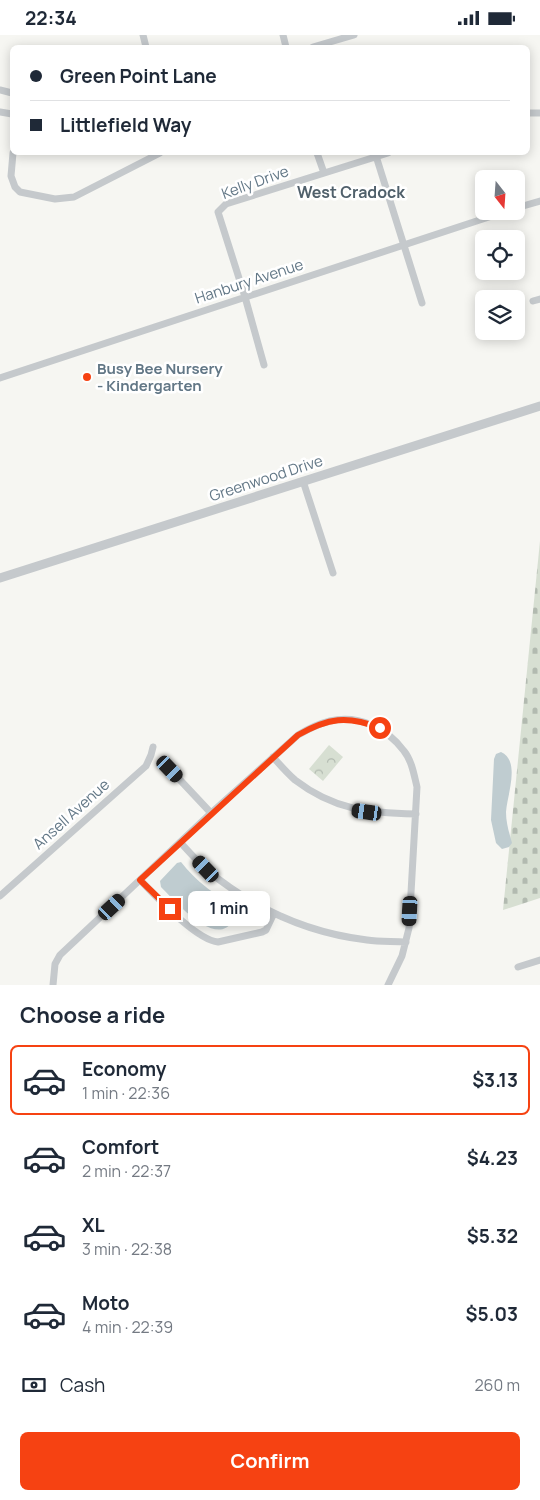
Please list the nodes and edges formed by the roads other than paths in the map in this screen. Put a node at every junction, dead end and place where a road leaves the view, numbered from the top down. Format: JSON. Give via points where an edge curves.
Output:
{"nodes":[{"id":1,"x":354,"y":35,"type":"edge"},
{"id":2,"x":320,"y":45,"type":"edge"},
{"id":3,"x":13,"y":155,"type":"edge"},
{"id":4,"x":156,"y":155,"type":"edge"},
{"id":5,"x":319,"y":155,"type":"edge"},
{"id":6,"x":380,"y":155,"type":"edge"},
{"id":7,"x":376,"y":156,"type":"junction"},
{"id":8,"x":324,"y":173,"type":"junction"},
{"id":9,"x":540,"y":201,"type":"edge"},
{"id":10,"x":525,"y":205,"type":"edge"},
{"id":11,"x":479,"y":220,"type":"edge"},
{"id":12,"x":403,"y":245,"type":"junction"},
{"id":13,"x":245,"y":297,"type":"junction"},
{"id":14,"x":422,"y":303,"type":"dead end"},
{"id":15,"x":264,"y":365,"type":"dead end"},
{"id":16,"x":0,"y":378,"type":"edge"},
{"id":17,"x":540,"y":406,"type":"edge"},
{"id":18,"x":303,"y":481,"type":"junction"},
{"id":19,"x":333,"y":573,"type":"dead end"},
{"id":20,"x":0,"y":578,"type":"edge"},
{"id":21,"x":153,"y":747,"type":"dead end"},
{"id":22,"x":273,"y":757,"type":"junction"},
{"id":23,"x":166,"y":765,"type":"dead end"},
{"id":24,"x":211,"y":813,"type":"junction"},
{"id":25,"x":416,"y":814,"type":"junction"},
{"id":26,"x":180,"y":842,"type":"junction"},
{"id":27,"x":140,"y":880,"type":"junction"},
{"id":28,"x":0,"y":896,"type":"edge"},
{"id":29,"x":274,"y":913,"type":"junction"},
{"id":30,"x":406,"y":942,"type":"junction"},
{"id":31,"x":540,"y":960,"type":"edge"},
{"id":32,"x":518,"y":967,"type":"dead end"},
{"id":33,"x":53,"y":985,"type":"edge"},
{"id":34,"x":388,"y":985,"type":"edge"}],
"edges":[{"from":1,"to":2,"type":"street"},
{"from":3,"to":4,"type":"street","via":[[11,175],[15,187],[20,192],[55,199],[74,197]]},
{"from":5,"to":8,"type":"street"},
{"from":6,"to":7,"type":"street","name":"Kelly Drive"},
{"from":7,"to":8,"type":"street","name":"Kelly Drive"},
{"from":7,"to":12,"type":"street"},
{"from":8,"to":13,"type":"street","name":"Kelly Drive","via":[[226,204],[218,212]]},
{"from":9,"to":10,"type":"street"},
{"from":11,"to":12,"type":"street","name":"Hanbury Avenue"},
{"from":12,"to":13,"type":"street","name":"Hanbury Avenue"},
{"from":12,"to":14,"type":"street"},
{"from":13,"to":15,"type":"street"},
{"from":13,"to":16,"type":"street","name":"Hanbury Avenue"},
{"from":17,"to":18,"type":"street","name":"Greenwood Drive"},
{"from":18,"to":19,"type":"street"},
{"from":18,"to":20,"type":"street","name":"Greenwood Drive"},
{"from":21,"to":28,"type":"street","name":"Ansell Avenue","via":[[146,766]]},
{"from":22,"to":24,"type":"street"},
{"from":22,"to":25,"type":"street","via":[[294,779],[333,802],[354,810]]},
{"from":22,"to":25,"type":"street","via":[[314,726],[343,719],[363,721],[380,728],[405,751],[417,787]]},
{"from":23,"to":24,"type":"street"},
{"from":24,"to":26,"type":"street"},
{"from":25,"to":30,"type":"street"},
{"from":26,"to":27,"type":"street"},
{"from":26,"to":29,"type":"street","via":[[206,869]]},
{"from":27,"to":29,"type":"street","via":[[183,922],[213,942],[262,933]]},
{"from":27,"to":33,"type":"street","via":[[60,955],[55,964]]},
{"from":29,"to":30,"type":"street","via":[[327,933],[368,941]]},
{"from":30,"to":34,"type":"street"},
{"from":31,"to":32,"type":"street"}]}
